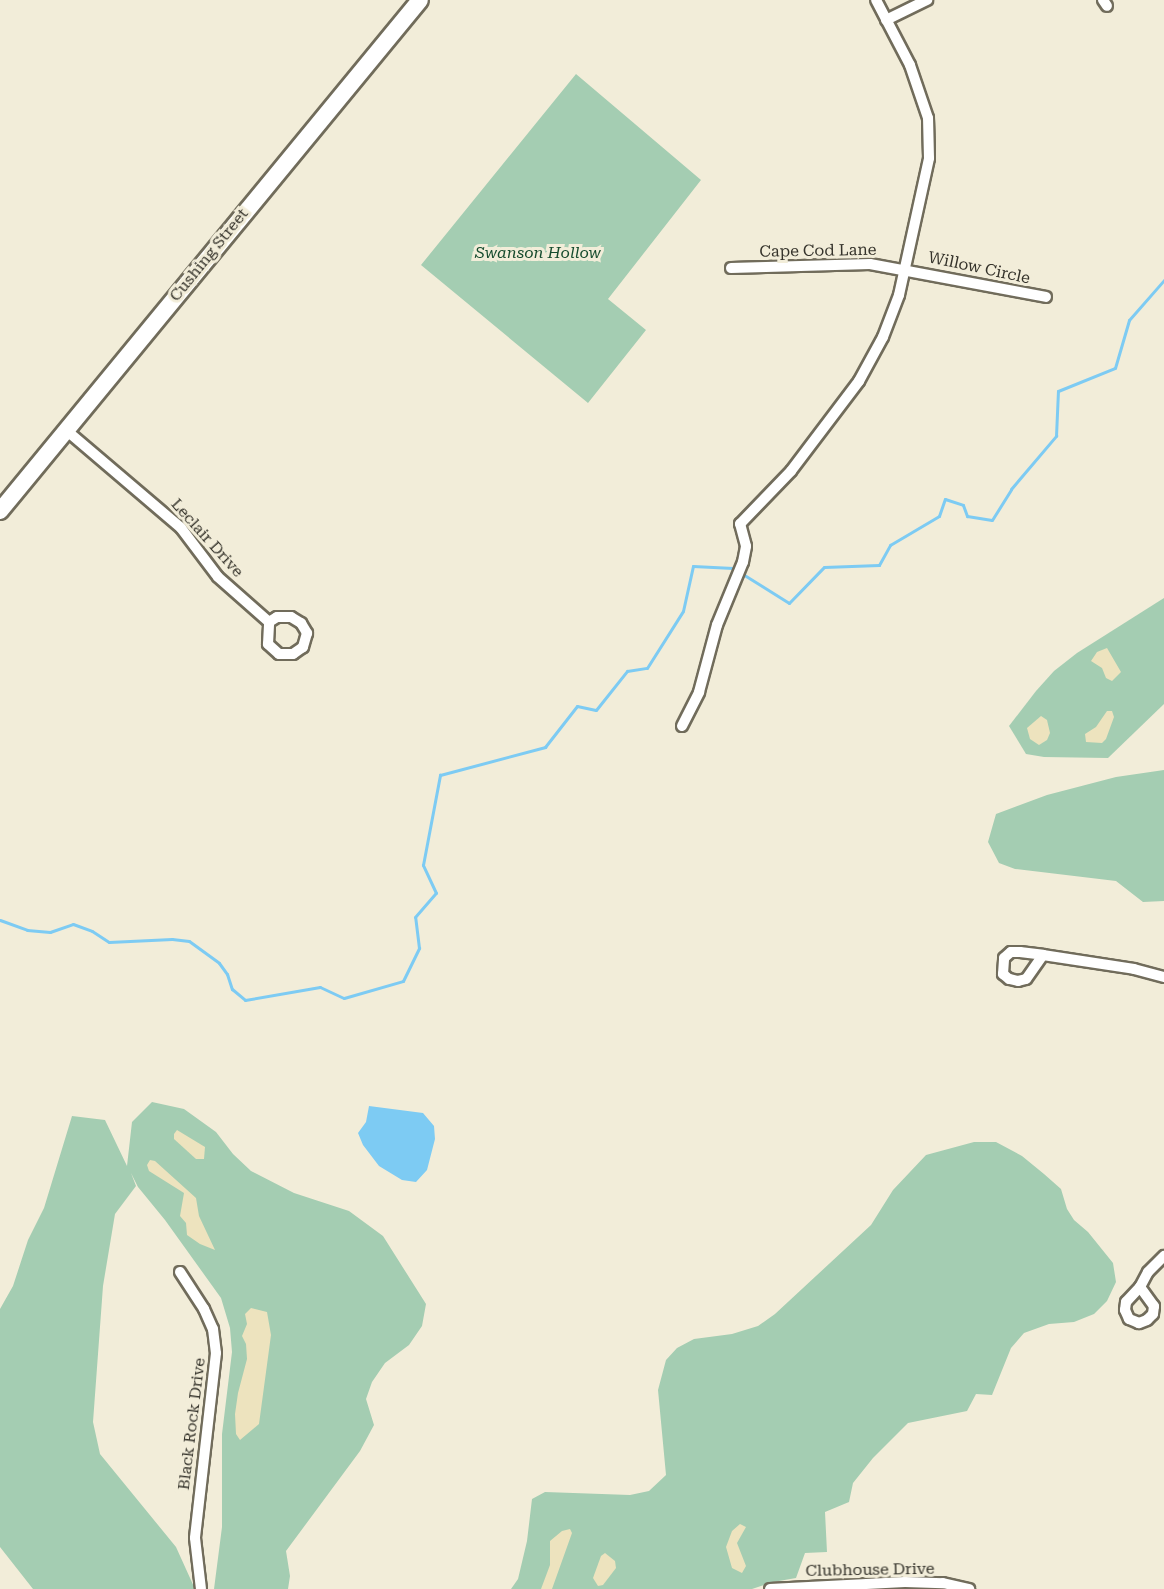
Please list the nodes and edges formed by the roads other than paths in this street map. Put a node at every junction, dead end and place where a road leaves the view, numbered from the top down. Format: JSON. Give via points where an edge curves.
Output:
{"nodes":[{"id":1,"x":420,"y":0,"type":"edge"},
{"id":2,"x":876,"y":0,"type":"edge"},
{"id":3,"x":927,"y":0,"type":"edge"},
{"id":4,"x":886,"y":20,"type":"junction"},
{"id":5,"x":731,"y":268,"type":"dead end"},
{"id":6,"x":906,"y":269,"type":"junction"},
{"id":7,"x":1046,"y":297,"type":"dead end"},
{"id":8,"x":66,"y":430,"type":"junction"},
{"id":9,"x":0,"y":511,"type":"edge"},
{"id":10,"x":269,"y":622,"type":"dead end"},
{"id":11,"x":682,"y":726,"type":"dead end"},
{"id":12,"x":1043,"y":955,"type":"dead end"},
{"id":13,"x":1164,"y":977,"type":"edge"},
{"id":14,"x":1164,"y":1256,"type":"edge"},
{"id":15,"x":180,"y":1272,"type":"dead end"},
{"id":16,"x":1140,"y":1287,"type":"dead end"},
{"id":17,"x":201,"y":1589,"type":"edge"},
{"id":18,"x":770,"y":1589,"type":"edge"},
{"id":19,"x":969,"y":1589,"type":"edge"}],
"edges":[{"from":1,"to":8,"type":"street","name":"Cushing Street"},
{"from":2,"to":4,"type":"street"},
{"from":3,"to":4,"type":"street"},
{"from":4,"to":6,"type":"street","via":[[910,65],[928,118],[930,158]]},
{"from":5,"to":6,"type":"street","name":"Cape Cod Lane","via":[[870,264]]},
{"from":6,"to":7,"type":"street","name":"Willow Circle"},
{"from":6,"to":11,"type":"street","via":[[883,337],[859,381],[791,471],[740,524],[746,546],[740,572],[717,625],[699,692]]},
{"from":8,"to":9,"type":"street","name":"Cushing Street"},
{"from":8,"to":10,"type":"street","name":"Leclair Drive","via":[[181,528],[218,577]]},
{"from":12,"to":13,"type":"street"},
{"from":14,"to":16,"type":"street"},
{"from":15,"to":17,"type":"street","name":"Black Rock Drive","via":[[213,1329],[216,1353],[195,1538]]},
{"from":18,"to":19,"type":"street","name":"Clubhouse Drive","via":[[905,1582],[943,1583]]}]}
